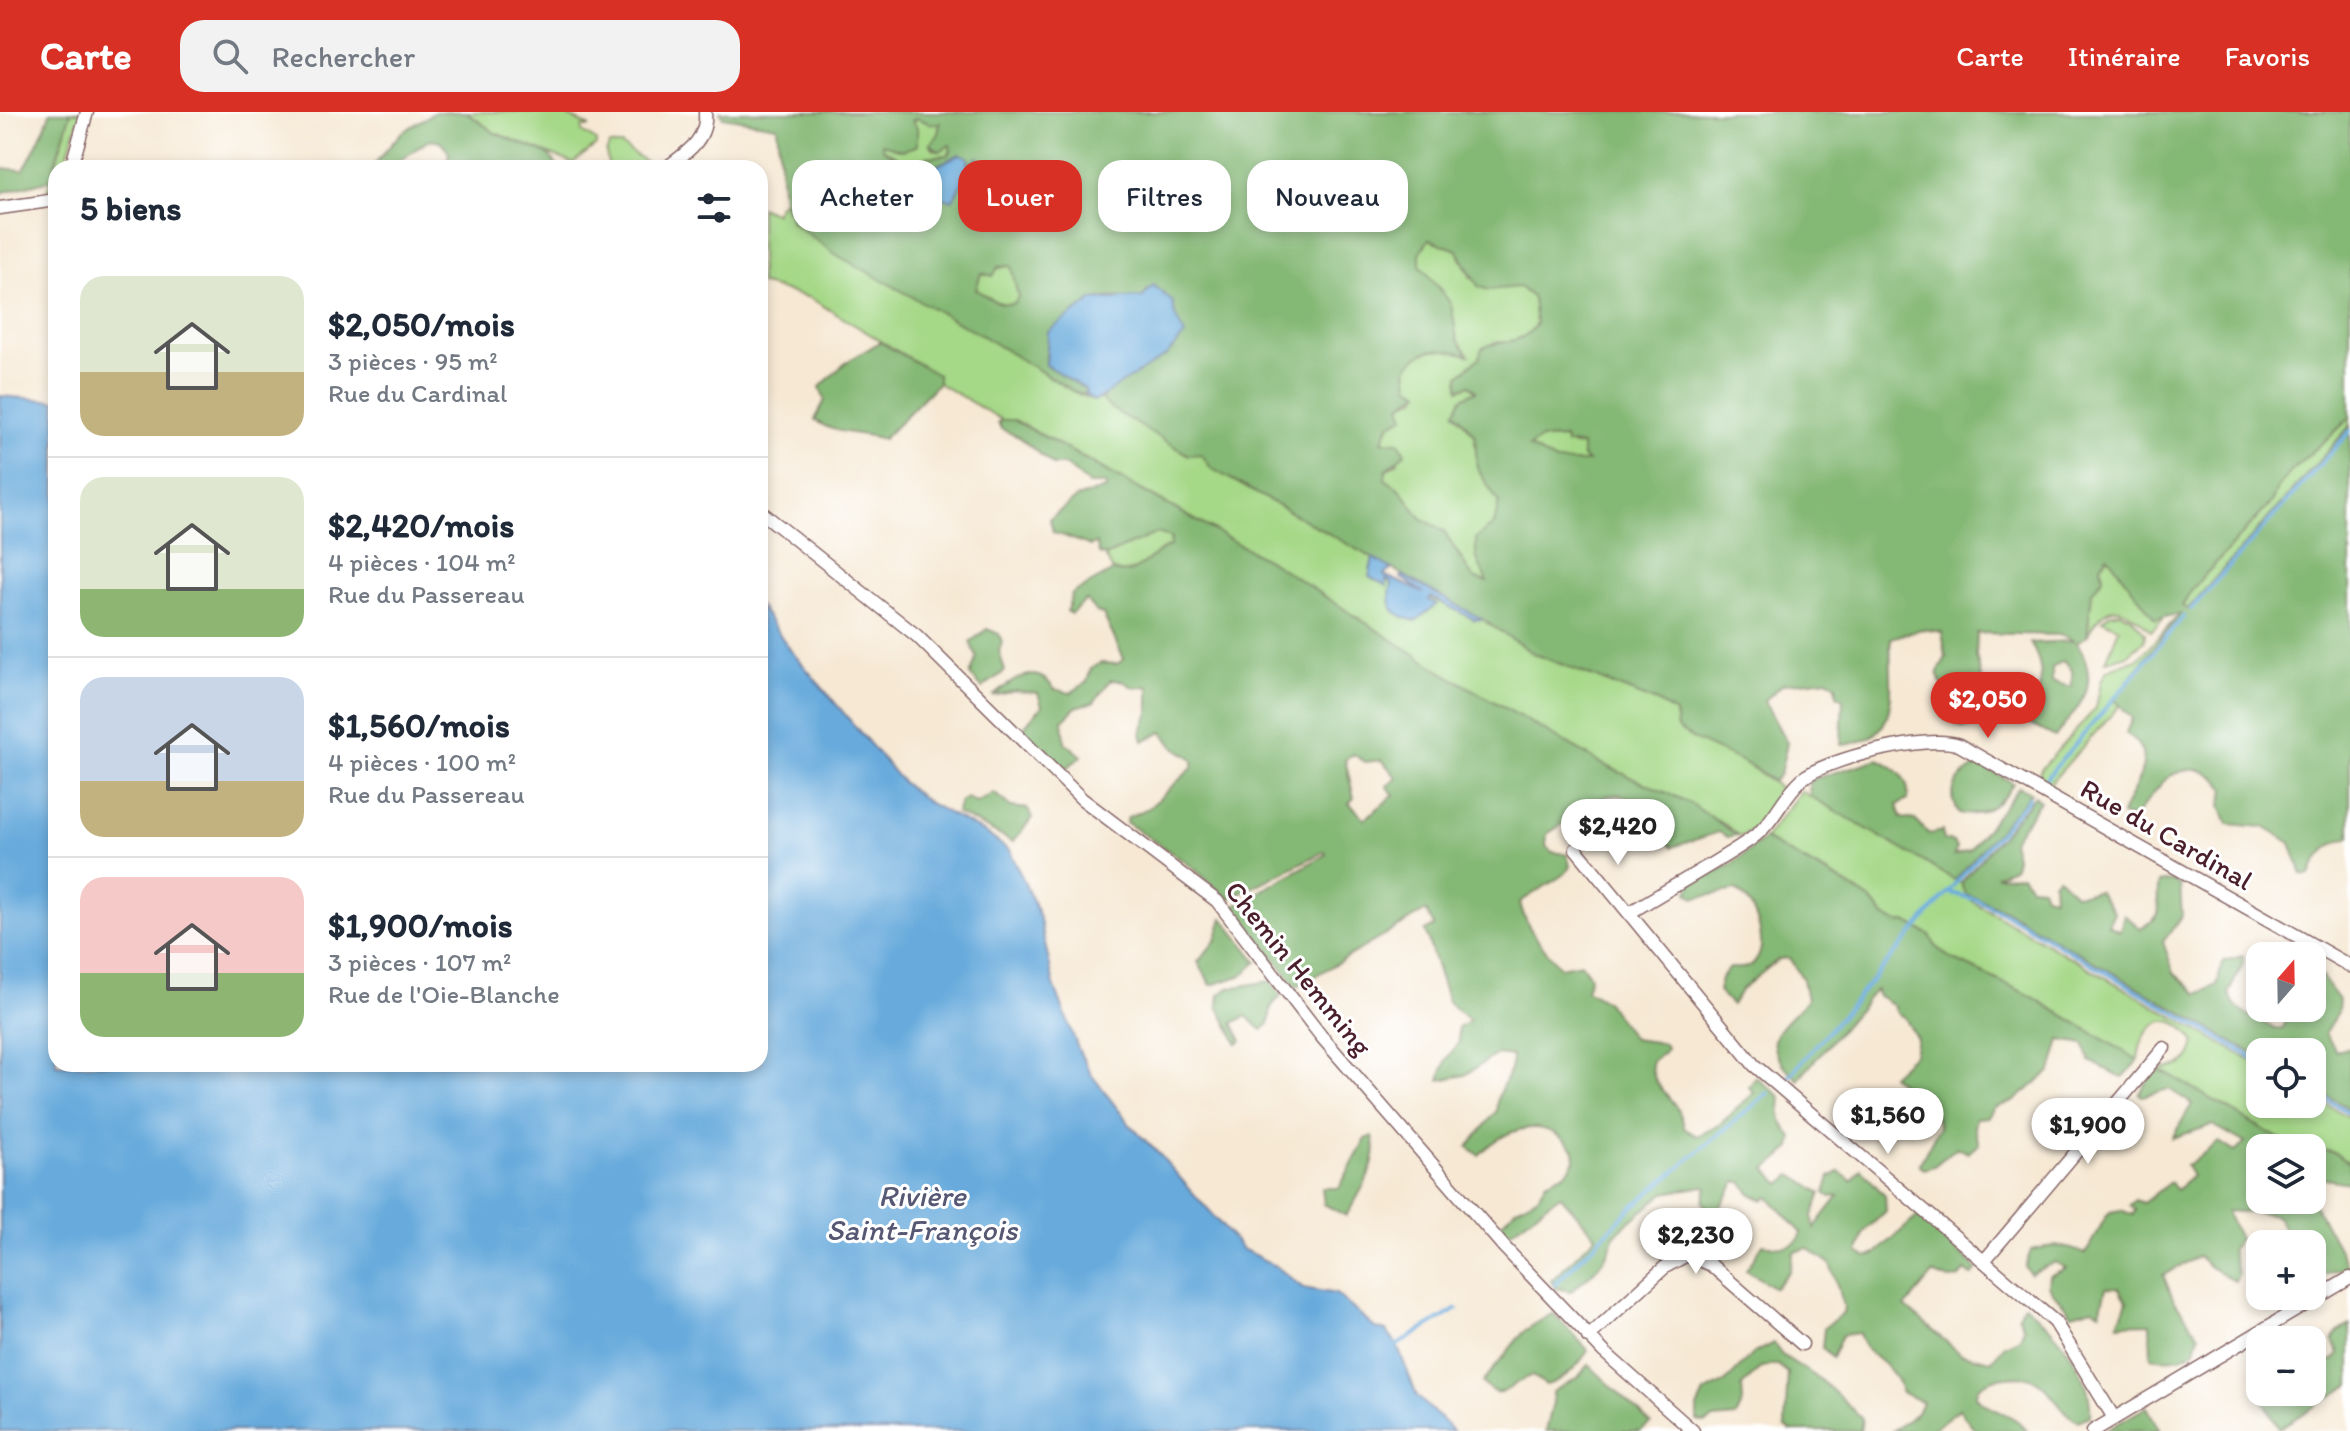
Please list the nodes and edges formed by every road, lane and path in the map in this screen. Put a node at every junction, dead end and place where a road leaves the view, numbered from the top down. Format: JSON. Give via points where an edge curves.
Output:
{"nodes":[{"id":1,"x":87,"y":112,"type":"edge"},
{"id":2,"x":705,"y":112,"type":"edge"},
{"id":3,"x":73,"y":160,"type":"edge"},
{"id":4,"x":675,"y":160,"type":"edge"},
{"id":5,"x":48,"y":201,"type":"edge"},
{"id":6,"x":0,"y":208,"type":"edge"},
{"id":7,"x":768,"y":517,"type":"edge"},
{"id":8,"x":1576,"y":849,"type":"dead end"},
{"id":9,"x":1631,"y":912,"type":"junction"},
{"id":10,"x":2350,"y":966,"type":"edge"},
{"id":11,"x":2164,"y":1048,"type":"dead end"},
{"id":12,"x":1984,"y":1261,"type":"junction"},
{"id":13,"x":2350,"y":1278,"type":"edge"},
{"id":14,"x":1588,"y":1337,"type":"junction"},
{"id":15,"x":1802,"y":1344,"type":"dead end"},
{"id":16,"x":2114,"y":1418,"type":"junction"},
{"id":17,"x":1693,"y":1431,"type":"edge"},
{"id":18,"x":2093,"y":1431,"type":"edge"}],
"edges":[{"from":1,"to":3,"type":"street"},
{"from":2,"to":4,"type":"street","via":[[700,138]]},
{"from":5,"to":6,"type":"street"},
{"from":7,"to":14,"type":"street","name":"Chemin Hemming","via":[[917,636],[1082,799],[1217,901],[1364,1087]]},
{"from":8,"to":9,"type":"street"},
{"from":9,"to":10,"type":"street","name":"Rue du Cardinal","via":[[1757,834],[1811,773],[1939,740],[1984,758]]},
{"from":9,"to":12,"type":"street","via":[[1754,1065]]},
{"from":11,"to":12,"type":"street"},
{"from":12,"to":16,"type":"street","via":[[2062,1330]]},
{"from":13,"to":16,"type":"street"},
{"from":14,"to":15,"type":"street","via":[[1665,1267],[1687,1255],[1711,1265]]},
{"from":14,"to":17,"type":"street","name":"Chemin Hemming"},
{"from":16,"to":18,"type":"street"}]}
